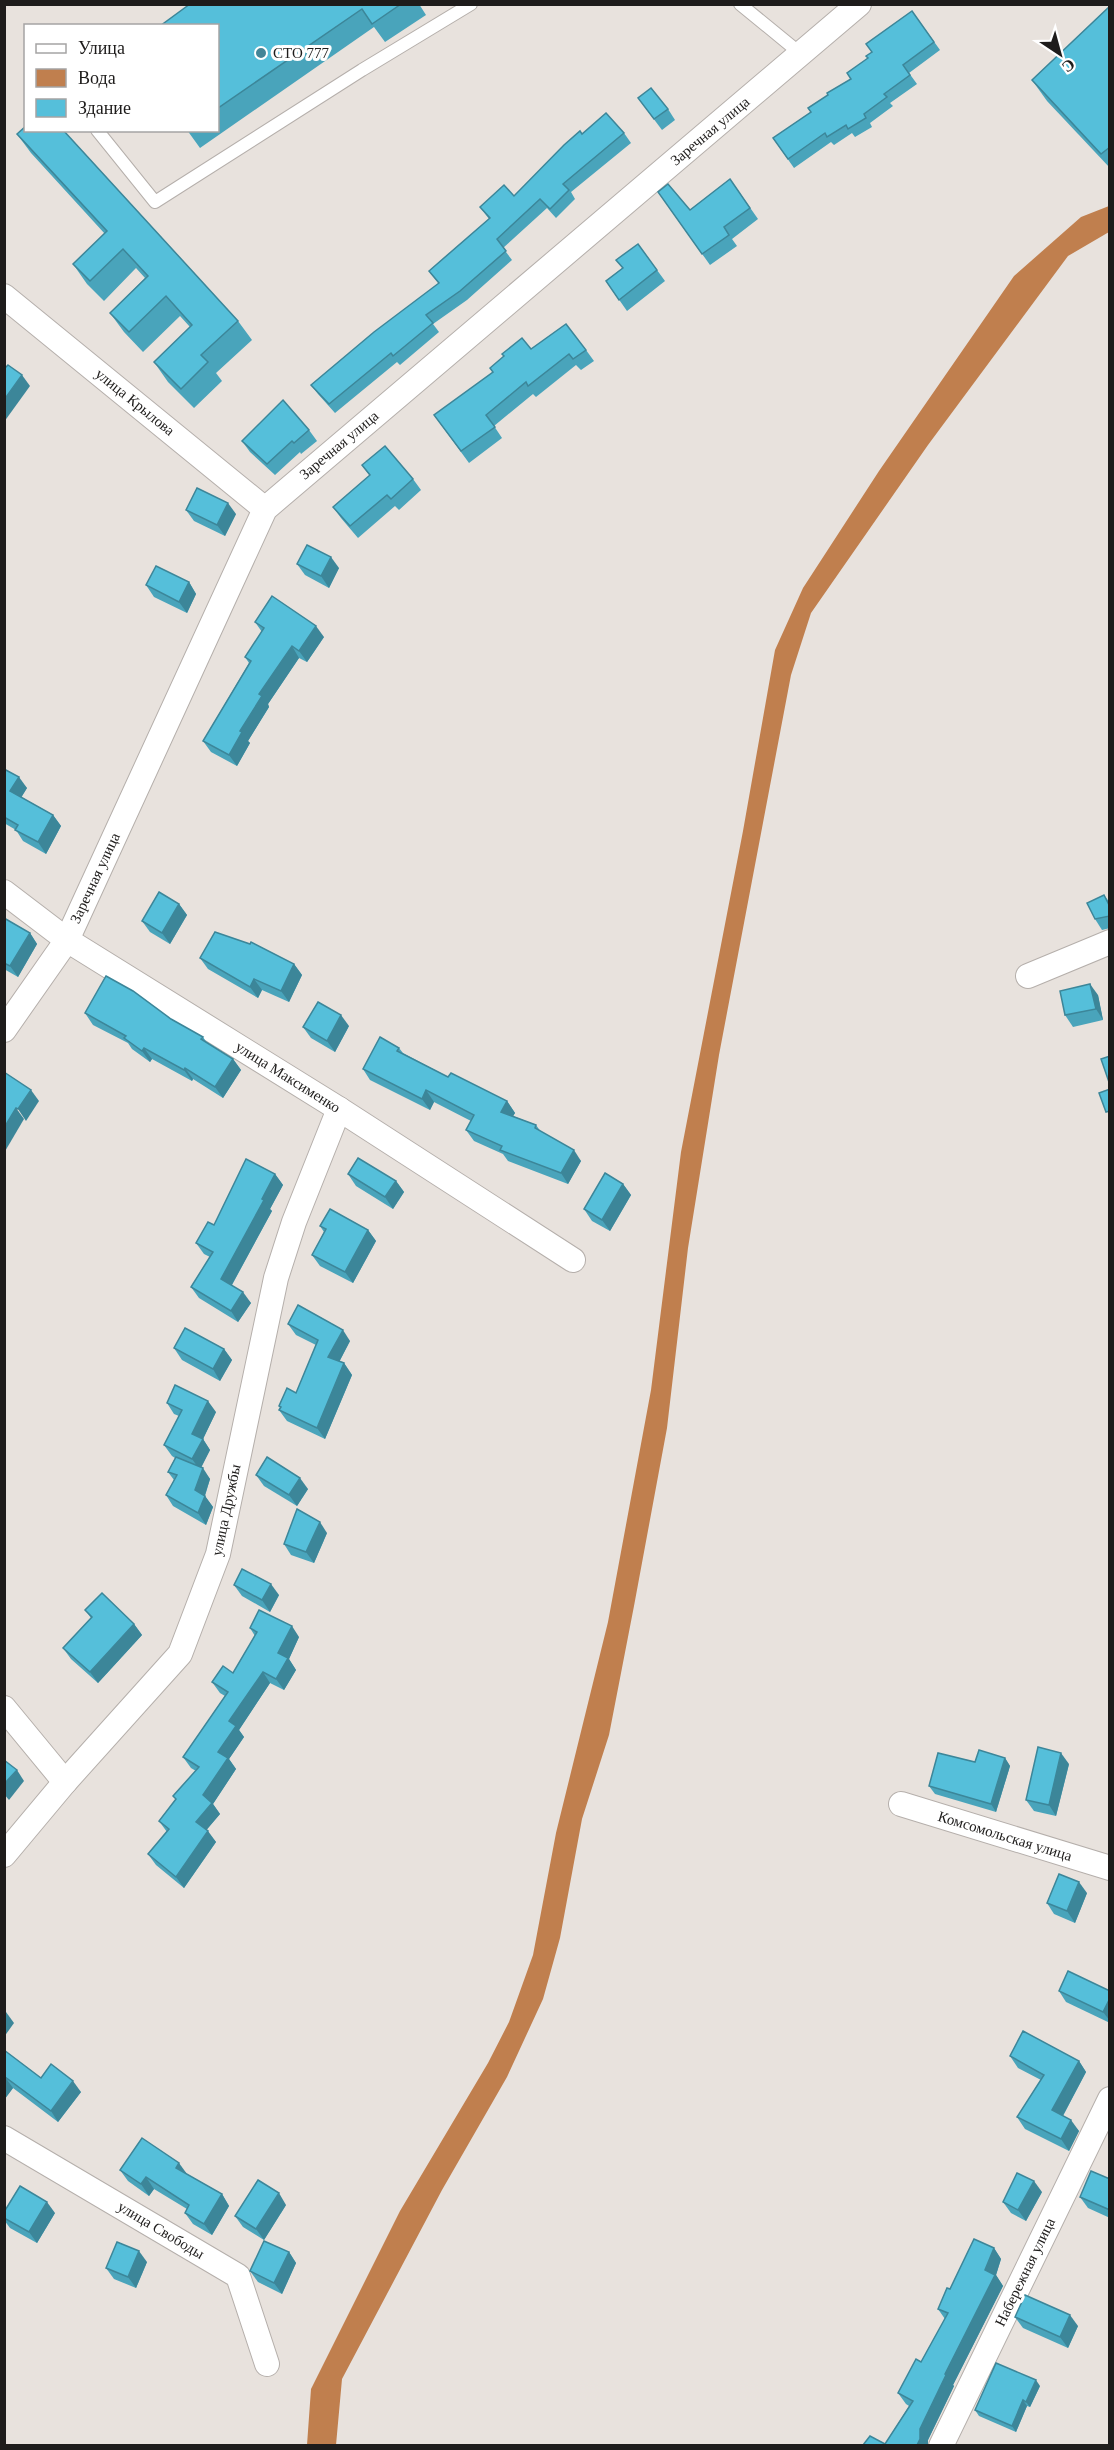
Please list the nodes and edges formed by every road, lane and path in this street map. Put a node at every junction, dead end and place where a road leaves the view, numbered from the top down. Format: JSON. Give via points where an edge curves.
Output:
{"nodes":[{"id":1,"x":471,"y":4,"type":"edge"},
{"id":2,"x":740,"y":4,"type":"edge"},
{"id":3,"x":859,"y":4,"type":"edge"},
{"id":4,"x":801,"y":54,"type":"junction"},
{"id":5,"x":99,"y":132,"type":"edge"},
{"id":6,"x":4,"y":296,"type":"edge"},
{"id":7,"x":265,"y":509,"type":"junction"},
{"id":8,"x":4,"y":892,"type":"edge"},
{"id":9,"x":67,"y":940,"type":"junction"},
{"id":10,"x":1110,"y":942,"type":"edge"},
{"id":11,"x":1028,"y":976,"type":"dead end"},
{"id":12,"x":4,"y":1030,"type":"edge"},
{"id":13,"x":339,"y":1109,"type":"junction"},
{"id":14,"x":573,"y":1260,"type":"dead end"},
{"id":15,"x":4,"y":1708,"type":"edge"},
{"id":16,"x":65,"y":1782,"type":"junction"},
{"id":17,"x":901,"y":1804,"type":"dead end"},
{"id":18,"x":4,"y":1855,"type":"edge"},
{"id":19,"x":1110,"y":1868,"type":"edge"},
{"id":20,"x":1110,"y":2099,"type":"edge"},
{"id":21,"x":4,"y":2138,"type":"edge"},
{"id":22,"x":267,"y":2364,"type":"dead end"},
{"id":23,"x":941,"y":2445,"type":"edge"}],
"edges":[{"from":1,"to":5,"type":"lane","via":[[155,202]]},
{"from":2,"to":4,"type":"lane"},
{"from":3,"to":4,"type":"street","name":"Заречная улица"},
{"from":4,"to":7,"type":"street","name":"Заречная улица"},
{"from":6,"to":7,"type":"street","name":"улица Крылова"},
{"from":7,"to":9,"type":"street","name":"Заречная улица"},
{"from":8,"to":9,"type":"street","name":"улица Максименко"},
{"from":9,"to":12,"type":"street","name":"Заречная улица"},
{"from":9,"to":13,"type":"street","name":"улица Максименко"},
{"from":10,"to":11,"type":"street"},
{"from":13,"to":14,"type":"street","name":"улица Максименко"},
{"from":13,"to":16,"type":"street","name":"улица Дружбы","via":[[276,1278],[218,1554],[180,1654]]},
{"from":15,"to":16,"type":"street"},
{"from":16,"to":18,"type":"street","name":"улица Дружбы"},
{"from":17,"to":19,"type":"street","name":"Комсомольская улица"},
{"from":20,"to":23,"type":"street","name":"Набережная улица"},
{"from":21,"to":22,"type":"street","name":"улица Свободы","via":[[238,2276]]}]}
